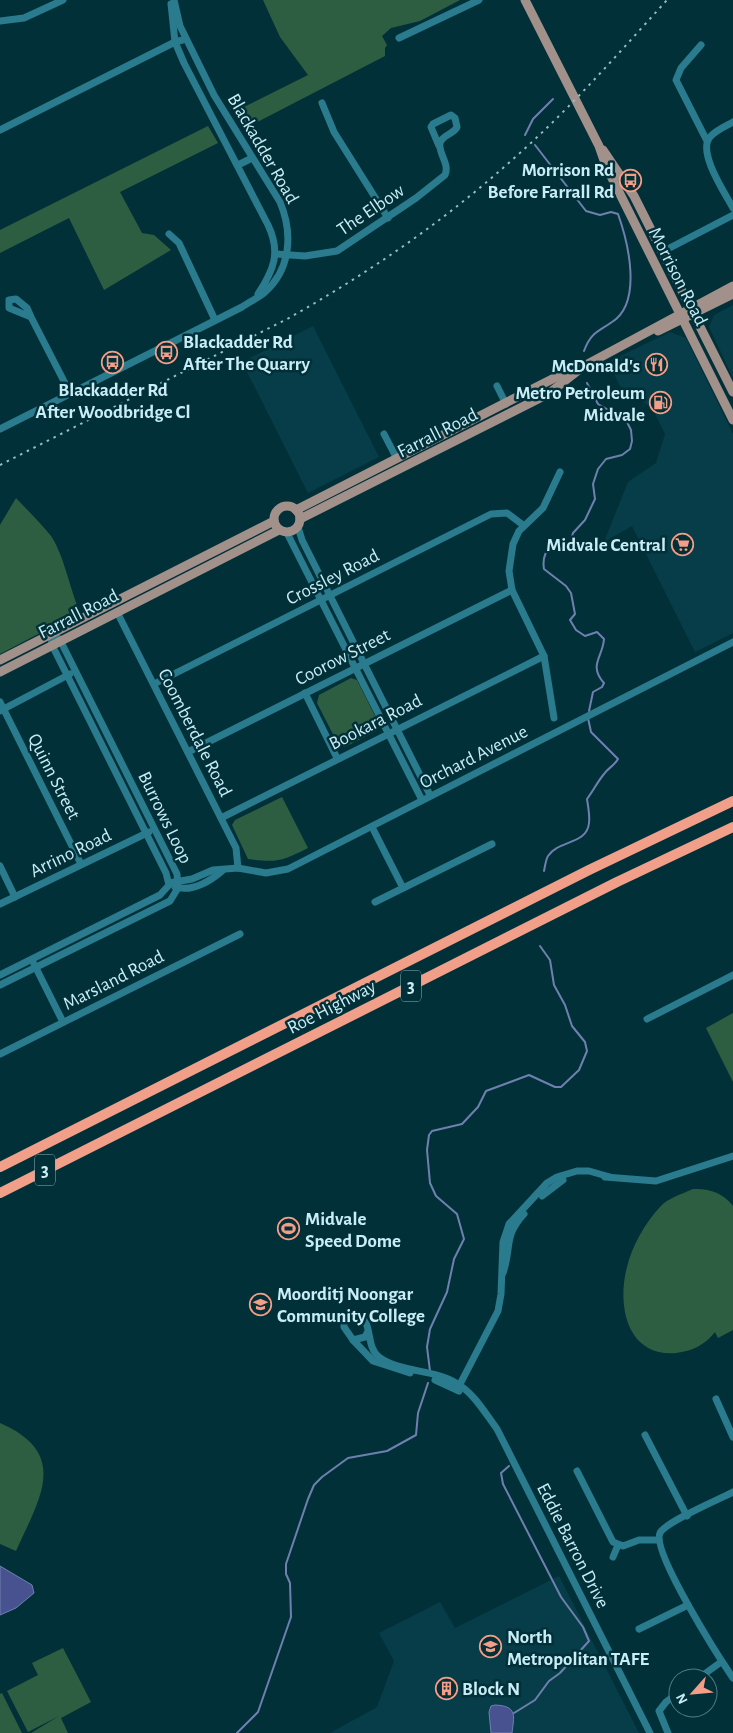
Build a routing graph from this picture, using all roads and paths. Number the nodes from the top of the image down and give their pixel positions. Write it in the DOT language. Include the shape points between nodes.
graph roads {
  1 [pos="63,0"];
  2 [pos="172,0"];
  3 [pos="479,0"];
  4 [pos="525,0"];
  5 [pos="0,21"];
  6 [pos="399,38"];
  7 [pos="186,39"];
  8 [pos="175,42"];
  9 [pos="701,45"];
  10 [pos="216,98"];
  11 [pos="322,103"];
  12 [pos="205,104"];
  13 [pos="733,122"];
  14 [pos="0,130"];
  15 [pos="707,141"];
  16 [pos="439,146"];
  17 [pos="599,146"];
  18 [pos="252,158"];
  19 [pos="238,165"];
  20 [pos="733,208"];
  21 [pos="733,215"];
  22 [pos="388,218"];
  23 [pos="169,234"];
  24 [pos="662,252"];
  25 [pos="276,254"];
  26 [pos="286,256"];
  27 [pos="733,286"];
  28 [pos="733,294"];
  29 [pos="255,298"];
  30 [pos="692,310"];
  31 [pos="682,315"];
  32 [pos="31,317"];
  33 [pos="216,320"];
  34 [pos="584,366"];
  35 [pos="548,382"];
  36 [pos="497,386"];
  37 [pos="554,390"];
  38 [pos="733,392"];
  39 [pos="70,393"];
  40 [pos="517,398"];
  41 [pos="506,404"];
  42 [pos="522,407"];
  43 [pos="477,419"];
  44 [pos="733,420"];
  45 [pos="482,428"];
  46 [pos="0,430"];
  47 [pos="384,434"];
  48 [pos="444,435"];
  49 [pos="449,444"];
  50 [pos="397,459"];
  51 [pos="560,472"];
  52 [pos="313,501"];
  53 [pos="296,510"];
  54 [pos="318,511"];
  55 [pos="274,521"];
  56 [pos="299,523"];
  57 [pos="523,525"];
  58 [pos="283,531"];
  59 [pos="312,558"];
  60 [pos="303,563"];
  61 [pos="512,590"];
  62 [pos="330,595"];
  63 [pos="322,599"];
  64 [pos="118,612"];
  65 [pos="347,628"];
  66 [pos="338,632"];
  67 [pos="52,634"];
  68 [pos="56,642"];
  69 [pos="733,642"];
  70 [pos="544,656"];
  71 [pos="0,660"];
  72 [pos="364,663"];
  73 [pos="356,667"];
  74 [pos="0,672"];
  75 [pos="75,672"];
  76 [pos="68,676"];
  77 [pos="154,684"];
  78 [pos="305,693"];
  79 [pos="381,695"];
  80 [pos="372,699"];
  81 [pos="0,702"];
  82 [pos="92,704"];
  83 [pos="84,708"];
  84 [pos="2,710"];
  85 [pos="554,718"];
  86 [pos="397,728"];
  87 [pos="389,732"];
  88 [pos="107,734"];
  89 [pos="99,738"];
  90 [pos="188,752"];
  91 [pos="337,758"];
  92 [pos="122,764"];
  93 [pos="114,768"];
  94 [pos="137,794"];
  95 [pos="430,795"];
  96 [pos="129,798"];
  97 [pos="422,800"];
  98 [pos="733,801"];
  99 [pos="221,818"];
  100 [pos="372,826"];
  101 [pos="733,827"];
  102 [pos="154,829"];
  103 [pos="146,833"];
  104 [pos="492,844"];
  105 [pos="81,864"];
  106 [pos="0,866"];
  107 [pos="238,868"];
  108 [pos="169,884"];
  109 [pos="178,884"];
  110 [pos="404,888"];
  111 [pos="15,896"];
  112 [pos="150,900"];
  113 [pos="375,902"];
  114 [pos="0,904"];
  115 [pos="154,909"];
  116 [pos="122,914"];
  117 [pos="126,922"];
  118 [pos="91,930"];
  119 [pos="240,934"];
  120 [pos="95,938"];
  121 [pos="62,944"];
  122 [pos="66,952"];
  123 [pos="32,959"];
  124 [pos="36,968"];
  125 [pos="2,974"];
  126 [pos="733,975"];
  127 [pos="8,981"];
  128 [pos="0,985"];
  129 [pos="647,1019"];
  130 [pos="64,1022"];
  131 [pos="0,1054"];
  132 [pos="733,1156"];
  133 [pos="0,1167"];
  134 [pos="0,1193"];
  135 [pos="368,1331"];
  136 [pos="353,1340"];
  137 [pos="456,1386"];
  138 [pos="716,1399"];
  139 [pos="645,1435"];
  140 [pos="733,1437"];
  141 [pos="577,1471"];
  142 [pos="733,1492"];
  143 [pos="687,1516"];
  144 [pos="658,1540"];
  145 [pos="618,1546"];
  146 [pos="613,1556"];
  147 [pos="688,1604"];
  148 [pos="639,1629"];
  149 [pos="722,1662"];
  150 [pos="713,1668"];
  151 [pos="733,1678"];
  152 [pos="668,1700"];
  153 [pos="650,1733"];
  154 [pos="668,1733"];
  1 -- 5 [label="street" via="29,16"];
  2 -- 7 [label="street, Blackadder Road"];
  2 -- 8 [label="street, Blackadder Road"];
  3 -- 6 [label="street"];
  4 -- 17 [label="main road, Morrison Road"];
  7 -- 8 [label="street"];
  7 -- 10 [label="street, Blackadder Road"];
  8 -- 12 [label="street, Blackadder Road"];
  8 -- 14 [label="street"];
  9 -- 15 [label="street" via="681,68 676,80"];
  10 -- 12 [label="street"];
  10 -- 18 [label="street, Blackadder Road"];
  11 -- 22 [label="street" via="334,132"];
  12 -- 19 [label="street, Blackadder Road"];
  13 -- 15 [label="street"];
  15 -- 20 [label="street" via="710,163"];
  16 -- 16 [label="street, The Elbow" via="441,140 457,126 452,115 431,127"];
  16 -- 22 [label="street, The Elbow" via="446,164 445,175"];
  17 -- 24 [label="main road, Morrison Road" via="626,182"];
  17 -- 31 [label="main road, Morrison Road" via="606,166"];
  18 -- 19 [label="street"];
  18 -- 26 [label="street, Blackadder Road" via="285,215 288,227"];
  19 -- 25 [label="street, Blackadder Road" via="272,233"];
  21 -- 24 [label="street"];
  22 -- 26 [label="street, The Elbow" via="337,251"];
  23 -- 33 [label="street" via="179,243"];
  24 -- 30 [label="main road, Morrison Road"];
  25 -- 26 [label="street, The Elbow"];
  25 -- 29 [label="street, Blackadder Road" via="270,276"];
  26 -- 29 [label="street, Blackadder Road" via="272,284"];
  27 -- 30 [label="main road, Farrall Road"];
  28 -- 30 [label="main road, Farrall Road"];
  29 -- 33 [label="street, Blackadder Road"];
  30 -- 31 [label="main road, Farrall Road"];
  30 -- 38 [label="main road, Morrison Road"];
  31 -- 34 [label="main road, Farrall Road"];
  31 -- 44 [label="main road, Morrison Road"];
  32 -- 39 [label="street"];
  33 -- 39 [label="street, Blackadder Road"];
  34 -- 35 [label="main road, Farrall Road"];
  34 -- 37 [label="main road, Farrall Road"];
  35 -- 37 [label="main road"];
  35 -- 40 [label="main road, Farrall Road"];
  36 -- 41 [label="street"];
  37 -- 42 [label="main road, Farrall Road"];
  39 -- 46 [label="street, Blackadder Road"];
  40 -- 41 [label="main road, Farrall Road"];
  40 -- 42 [label="main road"];
  41 -- 43 [label="main road, Farrall Road"];
  42 -- 45 [label="main road, Farrall Road"];
  43 -- 45 [label="main road"];
  43 -- 48 [label="main road, Farrall Road"];
  45 -- 49 [label="main road, Farrall Road"];
  47 -- 50 [label="street"];
  48 -- 49 [label="main road"];
  48 -- 50 [label="main road, Farrall Road"];
  49 -- 54 [label="main road, Farrall Road"];
  50 -- 52 [label="main road, Farrall Road"];
  51 -- 57 [label="street" via="543,508"];
  52 -- 53 [label="main road, Farrall Road"];
  52 -- 54 [label="main road"];
  53 -- 55 [label="main road" via="290,506 282,507 276,512"];
  53 -- 56 [label="main road"];
  54 -- 56 [label="main road, Farrall Road"];
  55 -- 58 [label="main road"];
  55 -- 67 [label="main road, Farrall Road"];
  56 -- 58 [label="main road"];
  56 -- 59 [label="street"];
  57 -- 61 [label="street" via="516,537 510,563"];
  57 -- 62 [label="street, Crossley Road" via="507,512 491,514"];
  58 -- 60 [label="street"];
  58 -- 64 [label="main road, Farrall Road"];
  59 -- 60 [label="street"];
  59 -- 62 [label="street"];
  60 -- 63 [label="street"];
  61 -- 70 [label="street"];
  61 -- 72 [label="street, Coorow Street"];
  62 -- 63 [label="street, Crossley Road"];
  62 -- 65 [label="street"];
  63 -- 66 [label="street"];
  63 -- 77 [label="street, Crossley Road"];
  64 -- 68 [label="main road, Farrall Road"];
  64 -- 77 [label="street, Coomberdale Road"];
  65 -- 66 [label="street"];
  65 -- 72 [label="street"];
  66 -- 73 [label="street"];
  67 -- 68 [label="street, Burrows Loop"];
  67 -- 71 [label="main road, Farrall Road"];
  68 -- 74 [label="main road, Farrall Road"];
  68 -- 75 [label="street, Burrows Loop"];
  68 -- 76 [label="street, Burrows Loop"];
  69 -- 95 [label="street, Orchard Avenue"];
  70 -- 85 [label="street"];
  70 -- 86 [label="street, Bookara Road"];
  72 -- 73 [label="street, Coorow Street"];
  72 -- 79 [label="street"];
  73 -- 78 [label="street, Coorow Street"];
  73 -- 80 [label="street"];
  75 -- 76 [label="street"];
  75 -- 82 [label="street, Burrows Loop"];
  76 -- 83 [label="street, Burrows Loop"];
  76 -- 84 [label="street"];
  77 -- 90 [label="street, Coomberdale Road"];
  78 -- 90 [label="street, Coorow Street"];
  78 -- 91 [label="street"];
  79 -- 80 [label="street"];
  79 -- 86 [label="street"];
  80 -- 87 [label="street"];
  81 -- 84 [label="street, Quinn Street"];
  82 -- 83 [label="street"];
  82 -- 88 [label="street, Burrows Loop"];
  83 -- 89 [label="street, Burrows Loop"];
  84 -- 105 [label="street, Quinn Street"];
  86 -- 87 [label="street, Bookara Road"];
  86 -- 95 [label="street"];
  87 -- 91 [label="street, Bookara Road"];
  87 -- 97 [label="street"];
  88 -- 89 [label="street"];
  88 -- 92 [label="street, Burrows Loop"];
  89 -- 93 [label="street, Burrows Loop"];
  90 -- 99 [label="street, Coomberdale Road"];
  91 -- 99 [label="street, Bookara Road"];
  92 -- 93 [label="street"];
  92 -- 94 [label="street, Burrows Loop"];
  93 -- 96 [label="street, Burrows Loop"];
  94 -- 96 [label="street"];
  94 -- 102 [label="street, Burrows Loop"];
  95 -- 97 [label="street, Orchard Avenue"];
  96 -- 103 [label="street, Burrows Loop"];
  97 -- 100 [label="street, Orchard Avenue"];
  98 -- 133 [label="highway, Roe Highway / 3" via="589,870"];
  99 -- 107 [label="street, Coomberdale Road" via="236,848"];
  100 -- 107 [label="street, Orchard Avenue" via="281,871 266,873"];
  100 -- 110 [label="street"];
  101 -- 134 [label="highway, Roe Highway / 3" via="617,882"];
  102 -- 103 [label="street, Arrino Road"];
  102 -- 109 [label="street, Burrows Loop" via="177,874"];
  103 -- 105 [label="street, Arrino Road"];
  103 -- 108 [label="street, Burrows Loop"];
  104 -- 110 [label="street"];
  105 -- 111 [label="street, Arrino Road"];
  106 -- 111 [label="street"];
  107 -- 109 [label="street, Orchard Avenue" via="210,871"];
  108 -- 109 [label="street"];
  108 -- 112 [label="street, Burrows Loop" via="160,895"];
  109 -- 115 [label="street, Burrows Loop" via="170,900"];
  110 -- 113 [label="street"];
  111 -- 114 [label="street, Arrino Road"];
  112 -- 115 [label="street"];
  112 -- 116 [label="street, Burrows Loop"];
  115 -- 117 [label="street, Burrows Loop"];
  116 -- 117 [label="street"];
  116 -- 118 [label="street, Burrows Loop"];
  117 -- 120 [label="street, Burrows Loop"];
  118 -- 120 [label="street"];
  118 -- 121 [label="street, Burrows Loop"];
  119 -- 130 [label="street, Marsland Road"];
  120 -- 122 [label="street, Burrows Loop"];
  121 -- 122 [label="street"];
  121 -- 123 [label="street, Burrows Loop"];
  122 -- 124 [label="street, Burrows Loop"];
  123 -- 124 [label="street"];
  123 -- 125 [label="street, Burrows Loop"];
  124 -- 127 [label="street, Burrows Loop"];
  124 -- 130 [label="street"];
  125 -- 127 [label="street"];
  126 -- 129 [label="street"];
  127 -- 128 [label="street, Burrows Loop"];
  130 -- 131 [label="street, Marsland Road"];
  132 -- 137 [label="street" via="656,1181 577,1171 547,1183 509,1224 503,1242 498,1311"];
  135 -- 136 [label="street" via="365,1337"];
  135 -- 136 [label="street, Eddie Barron Drive" via="364,1318 358,1314 349,1316 343,1325"];
  135 -- 137 [label="street, Eddie Barron Drive" via="370,1345 379,1357"];
  136 -- 137 [label="street, Eddie Barron Drive" via="373,1361"];
  137 -- 153 [label="street, Eddie Barron Drive" via="477,1402 497,1429"];
  138 -- 140 [label="street"];
  139 -- 143 [label="street"];
  141 -- 145 [label="street" via="610,1537"];
  142 -- 143 [label="street"];
  143 -- 144 [label="street" via="664,1528"];
  144 -- 145 [label="street" via="644,1539"];
  144 -- 147 [label="street"];
  145 -- 146 [label="street"];
  147 -- 148 [label="street"];
  147 -- 149 [label="street"];
  149 -- 150 [label="street"];
  149 -- 151 [label="street"];
  152 -- 154 [label="street" via="659,1711"];
}
